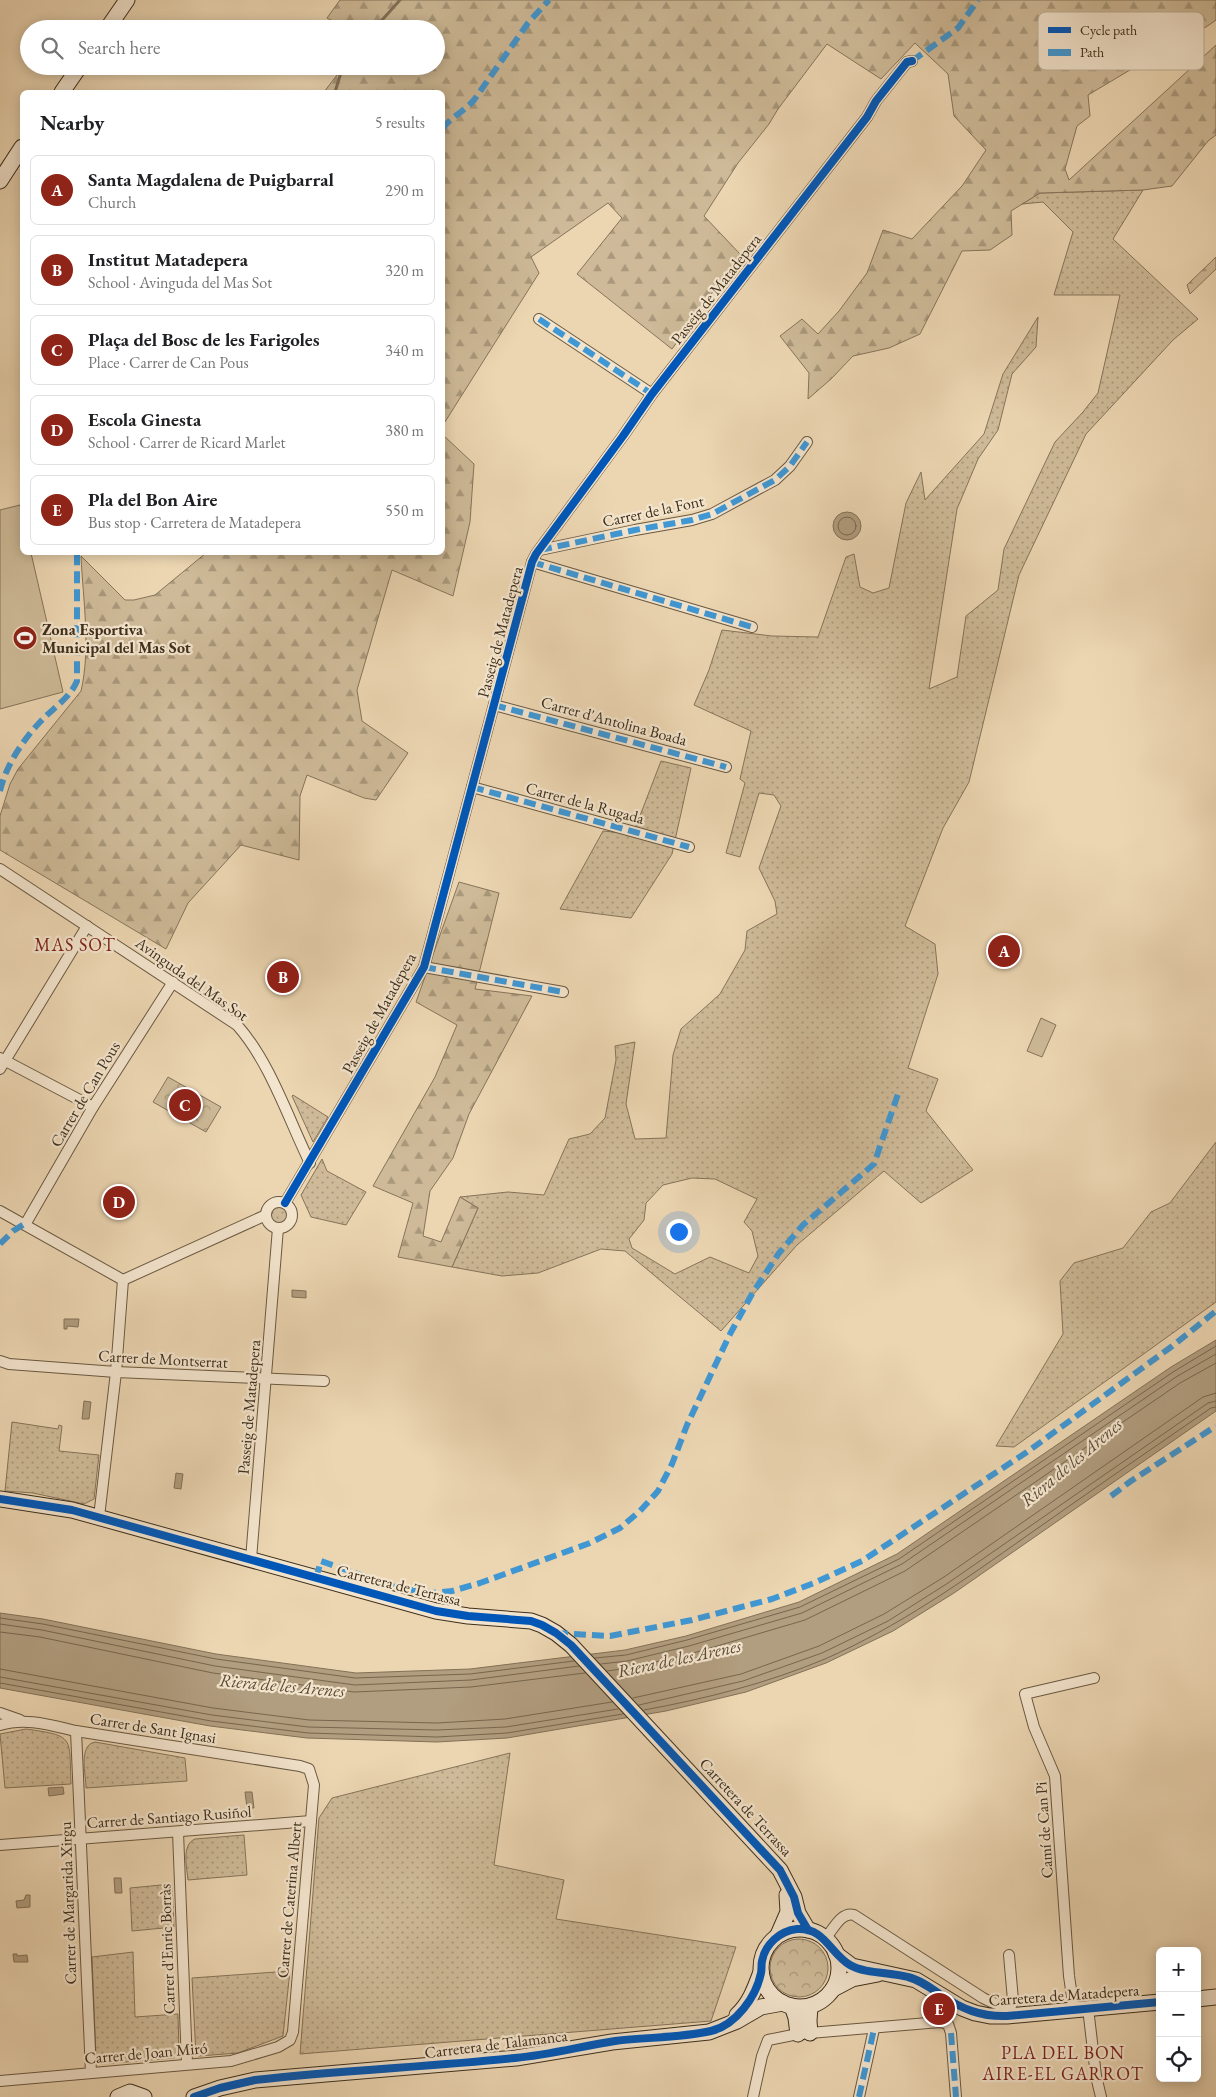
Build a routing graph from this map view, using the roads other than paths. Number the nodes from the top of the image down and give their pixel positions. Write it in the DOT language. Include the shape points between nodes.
graph roads {
  1 [pos="127,0"];
  2 [pos="113,20"];
  3 [pos="912,61"];
  4 [pos="74,75"];
  5 [pos="63,90"];
  6 [pos="20,150"];
  7 [pos="0,181"];
  8 [pos="538,319"];
  9 [pos="652,394"];
  10 [pos="807,442"];
  11 [pos="540,550"];
  12 [pos="532,562"];
  13 [pos="752,627"];
  14 [pos="494,705"];
  15 [pos="726,767"];
  16 [pos="472,787"];
  17 [pos="689,847"];
  18 [pos="0,869"];
  19 [pos="87,926"];
  20 [pos="424,967"];
  21 [pos="173,982"];
  22 [pos="563,992"];
  23 [pos="2,1062"];
  24 [pos="93,1107"];
  25 [pos="310,1163"];
  26 [pos="286,1203"];
  27 [pos="0,1211"];
  28 [pos="266,1215"];
  29 [pos="26,1224"];
  30 [pos="278,1228"];
  31 [pos="123,1280"];
  32 [pos="0,1361"];
  33 [pos="116,1372"];
  34 [pos="266,1379"];
  35 [pos="324,1381"];
  36 [pos="0,1499"];
  37 [pos="99,1517"];
  38 [pos="251,1559"];
  39 [pos="1094,1678"];
  40 [pos="0,1713"];
  41 [pos="20,1720"];
  42 [pos="0,1725"];
  43 [pos="76,1731"];
  44 [pos="302,1767"];
  45 [pos="311,1821"];
  46 [pos="178,1832"];
  47 [pos="80,1838"];
  48 [pos="0,1845"];
  49 [pos="786,1881"];
  50 [pos="808,1930"];
  51 [pos="778,1935"];
  52 [pos="825,1939"];
  53 [pos="836,1954"];
  54 [pos="1009,1955"];
  55 [pos="761,1972"];
  56 [pos="884,1973"];
  57 [pos="833,1989"];
  58 [pos="1216,1998"];
  59 [pos="1201,1999"];
  60 [pos="1156,2002"];
  61 [pos="787,2005"];
  62 [pos="810,2006"];
  63 [pos="1081,2009"];
  64 [pos="723,2028"];
  65 [pos="874,2029"];
  66 [pos="804,2034"];
  67 [pos="290,2040"];
  68 [pos="187,2064"];
  69 [pos="91,2073"];
  70 [pos="0,2081"];
  71 [pos="199,2096"];
  72 [pos="117,2097"];
  73 [pos="144,2097"];
  74 [pos="753,2097"];
  75 [pos="859,2097"];
  76 [pos="956,2097"];
  77 [pos="1101,2097"];
  1 -- 2 [label="street"];
  3 -- 9 [label="street, Passeig de Matadepera" via="907,62 876,101 867,117"];
  4 -- 5 [label="street"];
  6 -- 7 [label="street"];
  8 -- 9 [label="street"];
  9 -- 11 [label="street, Passeig de Matadepera"];
  10 -- 11 [label="street, Carrer de la Font" via="775,480 712,514"];
  11 -- 12 [label="street, Passeig de Matadepera"];
  12 -- 13 [label="street"];
  12 -- 14 [label="street, Passeig de Matadepera"];
  14 -- 15 [label="street, Carrer d'Antolina Boada"];
  14 -- 16 [label="street, Passeig de Matadepera"];
  16 -- 17 [label="street, Carrer de la Rugada"];
  16 -- 20 [label="street, Passeig de Matadepera"];
  18 -- 19 [label="street, Avinguda del Mas Sot"];
  19 -- 21 [label="street, Avinguda del Mas Sot"];
  19 -- 23 [label="street"];
  20 -- 22 [label="street"];
  20 -- 25 [label="street, Passeig de Matadepera"];
  21 -- 24 [label="street, Carrer de Can Pous"];
  21 -- 25 [label="street, Avinguda del Mas Sot" via="237,1025 250,1039"];
  23 -- 24 [label="street"];
  24 -- 29 [label="street, Carrer de Can Pous"];
  25 -- 26 [label="street, Passeig de Matadepera"];
  26 -- 28 [label="street" via="272,1203"];
  26 -- 30 [label="street" via="292,1219 285,1227"];
  27 -- 29 [label="street"];
  28 -- 30 [label="street" via="270,1224"];
  28 -- 31 [label="street"];
  29 -- 31 [label="street"];
  30 -- 34 [label="street, Passeig de Matadepera"];
  31 -- 33 [label="street"];
  32 -- 33 [label="street, Carrer de Montserrat"];
  33 -- 34 [label="street, Carrer de Montserrat"];
  33 -- 37 [label="street"];
  34 -- 35 [label="street, Carrer de Montserrat"];
  34 -- 38 [label="street, Passeig de Matadepera"];
  36 -- 37 [label="street, Carretera de Terrassa" via="54,1506"];
  37 -- 38 [label="street, Carretera de Terrassa"];
  38 -- 49 [label="street, Carretera de Terrassa" via="436,1611 531,1621 556,1633 668,1748 780,1870"];
  39 -- 63 [label="street, Camí de Can Pi" via="1025,1694 1034,1727 1055,1776 1069,1976"];
  40 -- 41 [label="street"];
  41 -- 42 [label="street, Carrer de Sant Ignasi"];
  41 -- 43 [label="street, Carrer de Sant Ignasi"];
  43 -- 44 [label="street, Carrer de Sant Ignasi"];
  43 -- 47 [label="street, Carrer de Margarida Xirgu"];
  44 -- 45 [label="street, Carrer de Caterina Albert" via="309,1769 314,1785"];
  45 -- 46 [label="street, Carrer de Santiago Rusiñol"];
  45 -- 67 [label="street, Carrer de Caterina Albert"];
  46 -- 47 [label="street, Carrer de Santiago Rusiñol"];
  46 -- 68 [label="street, Carrer d'Enric Borràs"];
  47 -- 48 [label="street, Carrer de Santiago Rusiñol"];
  47 -- 69 [label="street, Carrer de Margarida Xirgu"];
  49 -- 50 [label="street, Carretera de Terrassa" via="798,1914"];
  49 -- 51 [label="street, Carretera de Terrassa" via="788,1912"];
  50 -- 51 [label="street" via="790,1930"];
  50 -- 52 [label="street"];
  51 -- 55 [label="street" via="763,1954"];
  52 -- 53 [label="street"];
  52 -- 54 [label="street" via="843,1916 854,1915 983,1998 1002,2006 1012,2006 1013,2003"];
  53 -- 56 [label="street, Carretera de Matadepera" via="852,1966"];
  53 -- 57 [label="street" via="838,1975"];
  55 -- 61 [label="street" via="768,1991"];
  55 -- 64 [label="street" via="744,2008"];
  56 -- 57 [label="street, Carretera de Matadepera" via="852,1979"];
  56 -- 63 [label="street, Carretera de Matadepera" via="907,1976 962,2008 982,2015 1007,2016"];
  57 -- 62 [label="street"];
  58 -- 59 [label="street"];
  60 -- 63 [label="street, Carretera de Matadepera"];
  61 -- 62 [label="street"];
  61 -- 64 [label="street, Carretera de Talamanca" via="761,2006"];
  61 -- 66 [label="street"];
  62 -- 66 [label="street"];
  63 -- 77 [label="street"];
  64 -- 71 [label="street, Carretera de Talamanca" via="516,2058 255,2080"];
  65 -- 66 [label="street"];
  65 -- 75 [label="street"];
  65 -- 76 [label="street" via="940,2022 948,2024"];
  66 -- 74 [label="street" via="768,2040"];
  67 -- 68 [label="street, Carrer de Joan Miró" via="278,2047 231,2061"];
  68 -- 69 [label="street, Carrer de Joan Miró"];
  69 -- 70 [label="street, Carrer de Joan Miró"];
  72 -- 73 [label="street" via="130,2092"];
}
